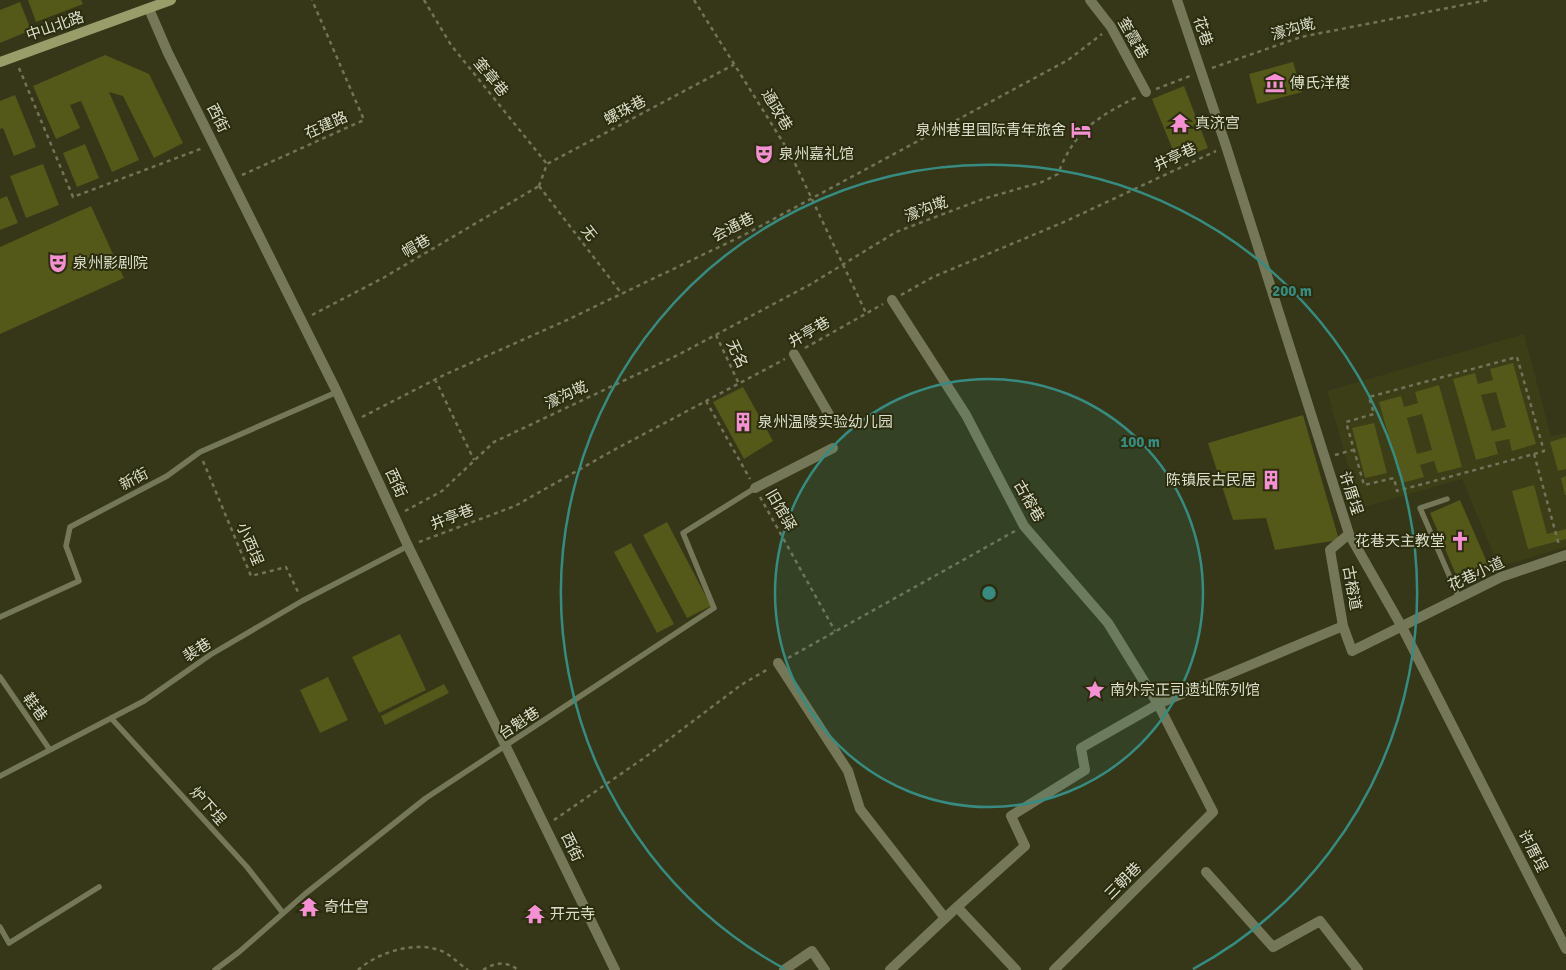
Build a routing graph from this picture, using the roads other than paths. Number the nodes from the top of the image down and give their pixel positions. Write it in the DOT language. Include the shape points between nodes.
graph roads {
  1 [pos="171,0"];
  2 [pos="1090,0"];
  3 [pos="1177,0"];
  4 [pos="147,4"];
  5 [pos="0,62"];
  6 [pos="1201,71"];
  7 [pos="1146,92"];
  8 [pos="892,300"];
  9 [pos="794,354"];
  10 [pos="338,392"];
  11 [pos="831,418"];
  12 [pos="833,448"];
  13 [pos="755,488"];
  14 [pos="1447,499"];
  15 [pos="1349,534"];
  16 [pos="408,546"];
  17 [pos="1564,556"];
  18 [pos="1459,598"];
  19 [pos="0,617"];
  20 [pos="1343,626"];
  21 [pos="1402,627"];
  22 [pos="778,663"];
  23 [pos="0,677"];
  24 [pos="1158,704"];
  25 [pos="111,718"];
  26 [pos="506,746"];
  27 [pos="50,750"];
  28 [pos="0,776"];
  29 [pos="1213,812"];
  30 [pos="1206,872"];
  31 [pos="99,887"];
  32 [pos="957,907"];
  33 [pos="283,913"];
  34 [pos="945,918"];
  35 [pos="0,927"];
  36 [pos="1566,949"];
  37 [pos="215,970"];
  38 [pos="615,970"];
  39 [pos="784,970"];
  40 [pos="825,970"];
  41 [pos="890,970"];
  42 [pos="1016,970"];
  43 [pos="1054,970"];
  44 [pos="1358,970"];
  1 -- 4 [label="street, 中山北路"];
  2 -- 7 [label="street, 奎霞巷" via="1111,27"];
  3 -- 6 [label="street, 花巷"];
  4 -- 5 [label="street, 中山北路"];
  4 -- 10 [label="street, 西街"];
  6 -- 15 [label="street, 许厝埕"];
  8 -- 24 [label="street, 古榕巷" via="966,415 1024,526 1108,623"];
  9 -- 11 [label="street"];
  10 -- 16 [label="street, 西街"];
  10 -- 19 [label="lane, 新街" via="200,452 167,476 70,527 66,546 78,581"];
  12 -- 13 [label="street"];
  13 -- 26 [label="lane, 台魁巷" via="683,532 714,608"];
  14 -- 18 [label="lane" via="1420,508"];
  15 -- 20 [label="street, 古榕道" via="1330,550"];
  15 -- 21 [label="street, 许厝埕"];
  16 -- 25 [label="lane, 裴巷" via="302,601 210,655 144,701"];
  16 -- 26 [label="street, 西街"];
  17 -- 18 [label="street, 花巷小道" via="1501,577"];
  18 -- 21 [label="street, 花巷小道"];
  20 -- 21 [label="street" via="1352,651"];
  20 -- 24 [label="street"];
  21 -- 36 [label="street, 许厝埕"];
  22 -- 34 [label="street" via="848,771 860,810"];
  23 -- 27 [label="lane, 鞋巷"];
  24 -- 29 [label="street, 古榕巷"];
  24 -- 32 [label="street" via="1081,748 1085,770 1011,816 1025,846"];
  25 -- 27 [label="lane, 裴巷"];
  25 -- 33 [label="lane, 炉下埕" via="247,867"];
  26 -- 33 [label="lane, 台魁巷" via="426,798"];
  26 -- 38 [label="street, 西街"];
  27 -- 28 [label="lane, 裴巷"];
  29 -- 43 [label="street, 三朝巷"];
  30 -- 44 [label="street" via="1273,947 1320,921"];
  31 -- 35 [label="lane" via="9,943"];
  32 -- 34 [label="street"];
  32 -- 42 [label="street"];
  33 -- 37 [label="lane, 台魁巷"];
  34 -- 41 [label="street"];
  39 -- 40 [label="street" via="812,951"];
}
